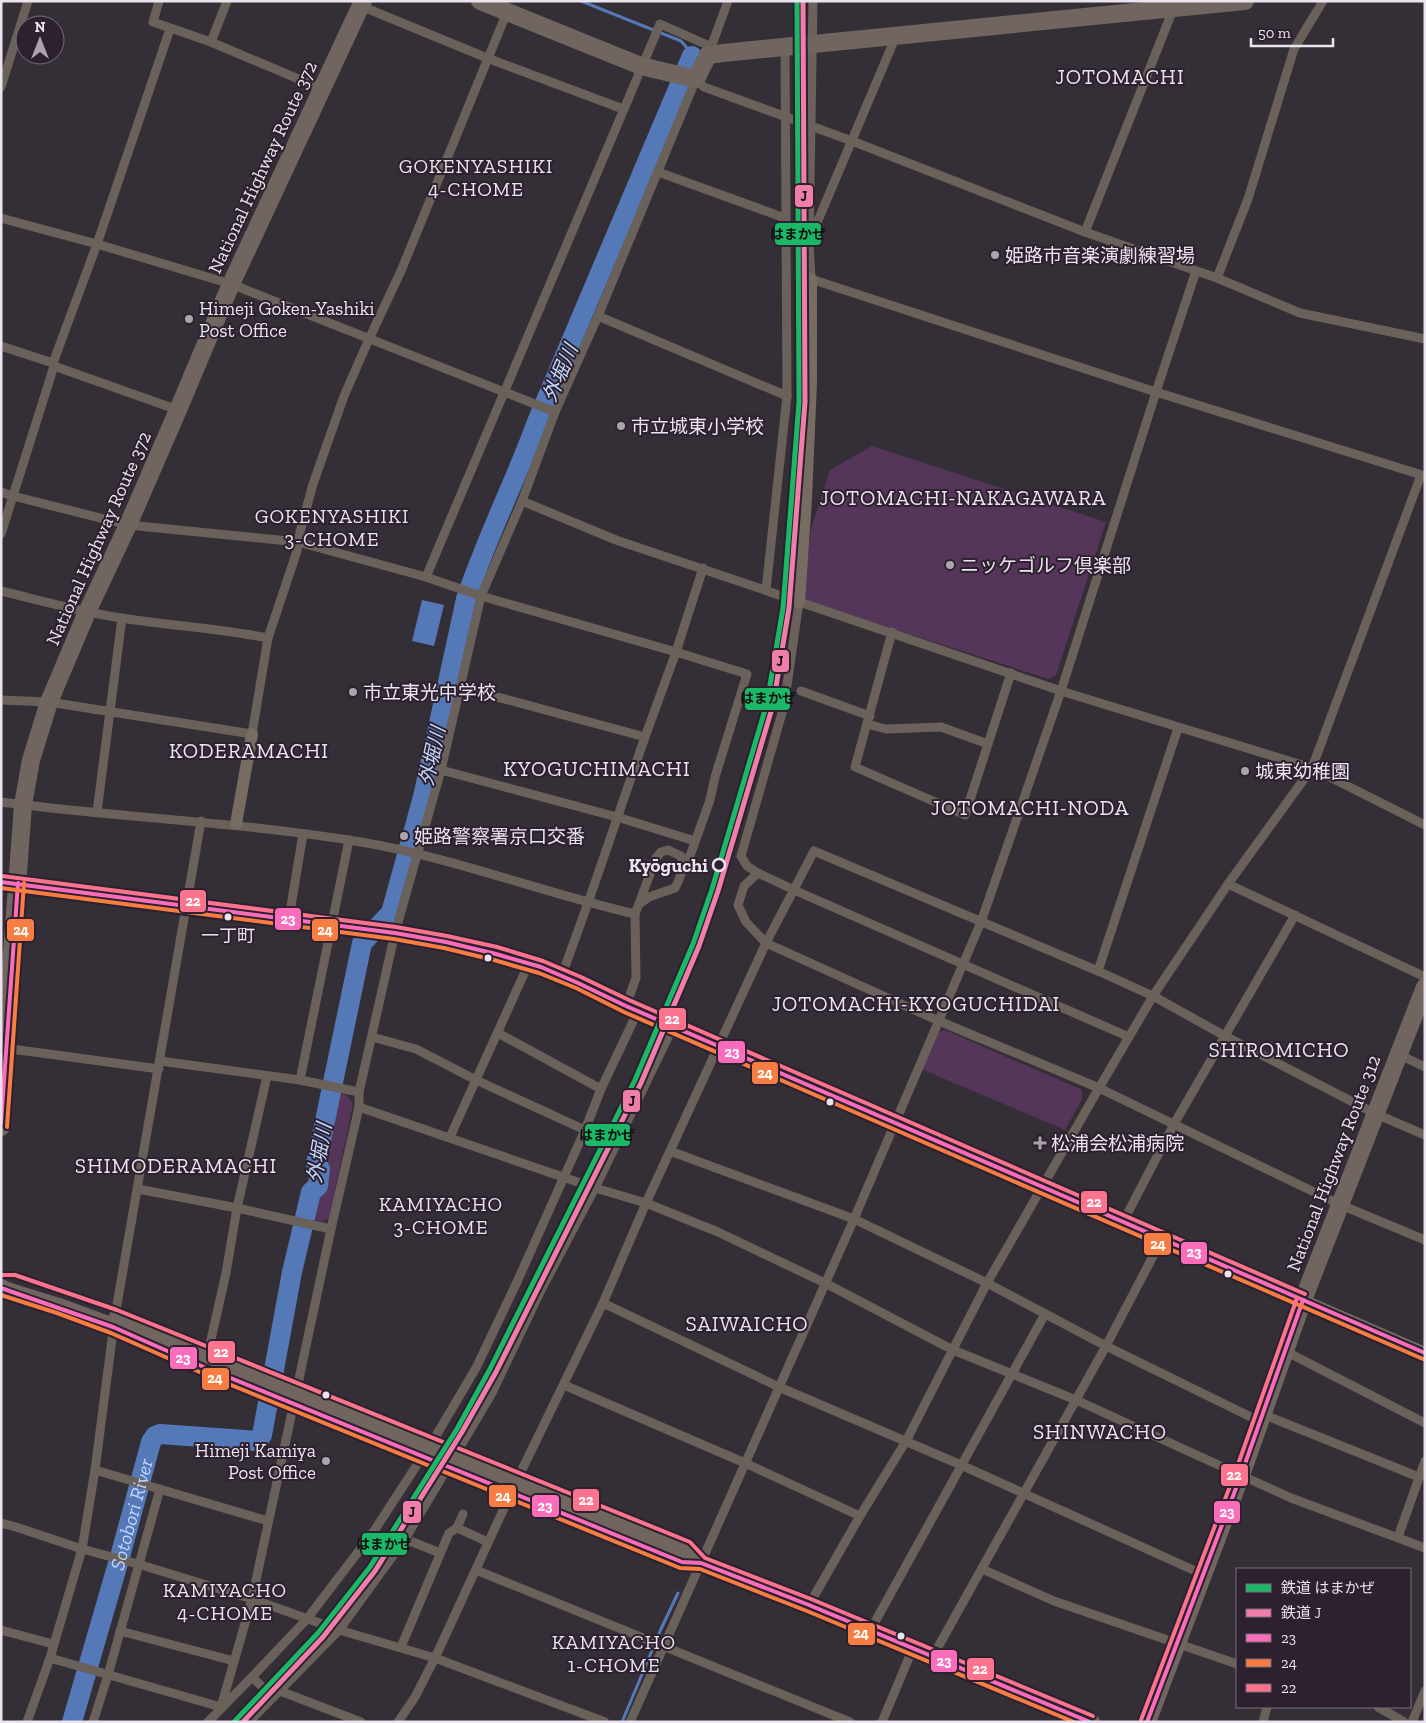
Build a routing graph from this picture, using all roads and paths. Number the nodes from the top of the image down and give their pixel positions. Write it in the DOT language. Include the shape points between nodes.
graph roads {
  1 [pos="28,1"];
  2 [pos="159,1"];
  3 [pos="227,1"];
  4 [pos="480,1"];
  5 [pos="728,1"];
  6 [pos="813,1"];
  7 [pos="1245,1"];
  8 [pos="1324,1"];
  9 [pos="362,4"];
  10 [pos="1174,7"];
  11 [pos="507,12"];
  12 [pos="170,29"];
  13 [pos="896,36"];
  14 [pos="211,42"];
  15 [pos="812,44"];
  16 [pos="784,46"];
  17 [pos="710,51"];
  18 [pos="487,58"];
  19 [pos="642,66"];
  20 [pos="691,78"];
  21 [pos="1,87"];
  22 [pos="322,89"];
  23 [pos="623,109"];
  24 [pos="784,116"];
  25 [pos="810,126"];
  26 [pos="852,141"];
  27 [pos="658,172"];
  28 [pos="1,218"];
  29 [pos="784,218"];
  30 [pos="1085,232"];
  31 [pos="809,242"];
  32 [pos="97,244"];
  33 [pos="1196,271"];
  34 [pos="1217,278"];
  35 [pos="811,279"];
  36 [pos="231,284"];
  37 [pos="598,316"];
  38 [pos="368,339"];
  39 [pos="1425,339"];
  40 [pos="1,346"];
  41 [pos="54,365"];
  42 [pos="504,392"];
  43 [pos="1156,392"];
  44 [pos="787,396"];
  45 [pos="178,410"];
  46 [pos="555,412"];
  47 [pos="1423,475"];
  48 [pos="1,492"];
  49 [pos="12,496"];
  50 [pos="522,501"];
  51 [pos="128,524"];
  52 [pos="1,534"];
  53 [pos="298,542"];
  54 [pos="703,568"];
  55 [pos="426,577"];
  56 [pos="766,590"];
  57 [pos="1,591"];
  58 [pos="480,596"];
  59 [pos="799,602"];
  60 [pos="87,612"];
  61 [pos="122,618"];
  62 [pos="892,632"];
  63 [pos="268,638"];
  64 [pos="676,652"];
  65 [pos="1011,673"];
  66 [pos="459,688"];
  67 [pos="1061,690"];
  68 [pos="801,691"];
  69 [pos="1,700"];
  70 [pos="49,702"];
  71 [pos="110,712"];
  72 [pos="868,720"];
  73 [pos="1178,728"];
  74 [pos="252,734"];
  75 [pos="644,737"];
  76 [pos="988,744"];
  77 [pos="1312,768"];
  78 [pos="441,770"];
  79 [pos="1,802"];
  80 [pos="23,804"];
  81 [pos="97,812"];
  82 [pos="617,817"];
  83 [pos="201,821"];
  84 [pos="236,824"];
  85 [pos="1425,825"];
  86 [pos="302,834"];
  87 [pos="349,840"];
  88 [pos="695,841"];
  89 [pos="418,853"];
  90 [pos="684,866"];
  91 [pos="758,873"];
  92 [pos="9,882"];
  93 [pos="1228,884"];
  94 [pos="794,890"];
  95 [pos="588,904"];
  96 [pos="639,904"];
  97 [pos="186,905"];
  98 [pos="635,914"];
  99 [pos="1295,915"];
  100 [pos="289,918"];
  101 [pos="981,922"];
  102 [pos="332,924"];
  103 [pos="395,933"];
  104 [pos="766,943"];
  105 [pos="529,963"];
  106 [pos="962,965"];
  107 [pos="1098,970"];
  108 [pos="562,976"];
  109 [pos="1425,977"];
  110 [pos="1425,987"];
  111 [pos="1153,996"];
  112 [pos="1421,1004"];
  113 [pos="632,1009"];
  114 [pos="939,1021"];
  115 [pos="673,1027"];
  116 [pos="498,1033"];
  117 [pos="1225,1036"];
  118 [pos="372,1037"];
  119 [pos="1129,1037"];
  120 [pos="719,1046"];
  121 [pos="3,1048"];
  122 [pos="1398,1054"];
  123 [pos="160,1065"];
  124 [pos="1425,1067"];
  125 [pos="267,1076"];
  126 [pos="300,1080"];
  127 [pos="476,1080"];
  128 [pos="1099,1088"];
  129 [pos="601,1089"];
  130 [pos="359,1092"];
  131 [pos="359,1107"];
  132 [pos="1376,1114"];
  133 [pos="896,1123"];
  134 [pos="1174,1124"];
  135 [pos="1,1127"];
  136 [pos="585,1130"];
  137 [pos="1425,1135"];
  138 [pos="450,1137"];
  139 [pos="670,1152"];
  140 [pos="563,1177"];
  141 [pos="1042,1186"];
  142 [pos="595,1188"];
  143 [pos="138,1189"];
  144 [pos="646,1203"];
  145 [pos="1341,1205"];
  146 [pos="237,1208"];
  147 [pos="854,1220"];
  148 [pos="1123,1222"];
  149 [pos="331,1229"];
  150 [pos="1162,1239"];
  151 [pos="1425,1240"];
  152 [pos="1,1281"];
  153 [pos="987,1282"];
  154 [pos="825,1284"];
  155 [pos="1,1288"];
  156 [pos="1302,1300"];
  157 [pos="603,1303"];
  158 [pos="1045,1314"];
  159 [pos="114,1322"];
  160 [pos="1106,1346"];
  161 [pos="953,1350"];
  162 [pos="1285,1351"];
  163 [pos="208,1353"];
  164 [pos="1425,1353"];
  165 [pos="1012,1374"];
  166 [pos="564,1385"];
  167 [pos="779,1387"];
  168 [pos="296,1397"];
  169 [pos="1076,1400"];
  170 [pos="1261,1418"];
  171 [pos="1425,1423"];
  172 [pos="906,1441"];
  173 [pos="427,1451"];
  174 [pos="1425,1461"];
  175 [pos="452,1462"];
  176 [pos="745,1463"];
  177 [pos="961,1465"];
  178 [pos="95,1470"];
  179 [pos="1241,1475"];
  180 [pos="1420,1484"];
  181 [pos="514,1486"];
  182 [pos="160,1489"];
  183 [pos="1023,1493"];
  184 [pos="463,1514"];
  185 [pos="860,1516"];
  186 [pos="268,1522"];
  187 [pos="1,1523"];
  188 [pos="457,1528"];
  189 [pos="1398,1537"];
  190 [pos="405,1539"];
  191 [pos="488,1542"];
  192 [pos="1425,1548"];
  193 [pos="82,1549"];
  194 [pos="440,1553"];
  195 [pos="701,1563"];
  196 [pos="138,1564"];
  197 [pos="982,1569"];
  198 [pos="476,1570"];
  199 [pos="1202,1574"];
  200 [pos="252,1599"];
  201 [pos="809,1605"];
  202 [pos="307,1619"];
  203 [pos="1,1630"];
  204 [pos="339,1630"];
  205 [pos="120,1631"];
  206 [pos="870,1631"];
  207 [pos="1176,1643"];
  208 [pos="53,1644"];
  209 [pos="665,1645"];
  210 [pos="400,1647"];
  211 [pos="913,1648"];
  212 [pos="932,1656"];
  213 [pos="50,1658"];
  214 [pos="435,1658"];
  215 [pos="234,1661"];
  216 [pos="1236,1664"];
  217 [pos="108,1675"];
  218 [pos="252,1677"];
  219 [pos="1425,1691"];
  220 [pos="276,1694"];
  221 [pos="222,1707"];
  222 [pos="1267,1708"];
  223 [pos="1380,1708"];
  224 [pos="27,1722"];
  225 [pos="93,1722"];
  226 [pos="208,1722"];
  227 [pos="249,1722"];
  228 [pos="361,1722"];
  229 [pos="398,1722"];
  230 [pos="605,1722"];
  231 [pos="630,1722"];
  232 [pos="850,1722"];
  233 [pos="882,1722"];
  234 [pos="1091,1722"];
  235 [pos="1147,1722"];
  236 [pos="1263,1722"];
  237 [pos="1404,1722"];
  238 [pos="1412,1722"];
  1 -- 21 [label="street"];
  2 -- 12 [label="street" via="153,22"];
  3 -- 14 [label="street"];
  4 -- 11 [label="highway"];
  5 -- 17 [label="street"];
  6 -- 15 [label="street"];
  7 -- 10 [label="highway"];
  8 -- 34 [label="street" via="1294,49 1248,199"];
  9 -- 18 [label="street"];
  9 -- 22 [label="highway, National Highway Route 372"];
  10 -- 13 [label="highway"];
  10 -- 30 [label="street"];
  11 -- 18 [label="street"];
  11 -- 19 [label="highway"];
  12 -- 14 [label="street"];
  12 -- 32 [label="street"];
  13 -- 15 [label="highway"];
  13 -- 26 [label="street"];
  14 -- 22 [label="street"];
  15 -- 16 [label="highway"];
  15 -- 25 [label="street"];
  16 -- 17 [label="highway"];
  16 -- 24 [label="street"];
  17 -- 19 [label="street" via="660,24"];
  17 -- 20 [label="highway"];
  18 -- 23 [label="street"];
  18 -- 38 [label="street" via="401,271"];
  19 -- 20 [label="highway"];
  19 -- 23 [label="street"];
  20 -- 24 [label="street" via="704,87"];
  20 -- 27 [label="street"];
  22 -- 36 [label="highway, National Highway Route 372"];
  23 -- 42 [label="street"];
  24 -- 25 [label="street"];
  24 -- 29 [label="street"];
  25 -- 26 [label="street"];
  25 -- 31 [label="street"];
  26 -- 30 [label="street"];
  26 -- 31 [label="street"];
  27 -- 29 [label="street"];
  27 -- 37 [label="street"];
  28 -- 32 [label="street"];
  29 -- 44 [label="street"];
  30 -- 33 [label="street"];
  31 -- 35 [label="street"];
  32 -- 36 [label="street"];
  32 -- 41 [label="street"];
  33 -- 34 [label="street"];
  33 -- 43 [label="street"];
  34 -- 39 [label="street" via="1300,313"];
  35 -- 43 [label="street"];
  35 -- 59 [label="street" via="811,383"];
  36 -- 38 [label="street"];
  36 -- 45 [label="highway, National Highway Route 372"];
  37 -- 44 [label="street"];
  37 -- 46 [label="street"];
  38 -- 42 [label="street"];
  38 -- 53 [label="street" via="313,484"];
  40 -- 41 [label="street"];
  41 -- 45 [label="street"];
  41 -- 49 [label="street"];
  42 -- 46 [label="street"];
  42 -- 55 [label="street"];
  43 -- 47 [label="street"];
  43 -- 67 [label="street"];
  44 -- 56 [label="street"];
  45 -- 51 [label="highway, National Highway Route 372"];
  46 -- 50 [label="street"];
  47 -- 77 [label="street"];
  48 -- 49 [label="street"];
  49 -- 51 [label="street"];
  49 -- 52 [label="street"];
  50 -- 54 [label="street" via="616,540"];
  50 -- 58 [label="street"];
  51 -- 53 [label="street"];
  51 -- 60 [label="highway, National Highway Route 372"];
  53 -- 55 [label="street"];
  53 -- 63 [label="street"];
  54 -- 56 [label="street"];
  54 -- 64 [label="street"];
  55 -- 58 [label="street"];
  56 -- 59 [label="street"];
  57 -- 60 [label="street"];
  58 -- 64 [label="street"];
  58 -- 66 [label="street"];
  59 -- 62 [label="street"];
  59 -- 91 [label="street" via="784,706 741,856 747,866"];
  60 -- 61 [label="street"];
  60 -- 70 [label="highway, National Highway Route 372"];
  61 -- 63 [label="street"];
  61 -- 71 [label="street"];
  62 -- 65 [label="street"];
  62 -- 72 [label="street"];
  63 -- 74 [label="street"];
  64 -- 75 [label="street"];
  64 -- 88 [label="street" via="747,674"];
  65 -- 67 [label="street"];
  65 -- 76 [label="street"];
  66 -- 75 [label="street"];
  66 -- 78 [label="street"];
  67 -- 73 [label="street"];
  67 -- 101 [label="street"];
  68 -- 72 [label="street"];
  69 -- 70 [label="street"];
  70 -- 71 [label="street"];
  70 -- 80 [label="highway, National Highway Route 372" via="31,760"];
  71 -- 74 [label="street"];
  71 -- 81 [label="street"];
  72 -- 76 [label="street" via="886,729 941,727"];
  72 -- 76 [label="street" via="855,768 965,815"];
  73 -- 77 [label="street"];
  73 -- 107 [label="street"];
  74 -- 84 [label="street"];
  75 -- 82 [label="street"];
  77 -- 85 [label="street"];
  77 -- 93 [label="street"];
  78 -- 82 [label="street"];
  78 -- 89 [label="street"];
  79 -- 80 [label="street"];
  80 -- 81 [label="street"];
  80 -- 92 [label="highway, National Highway Route 372"];
  81 -- 83 [label="street"];
  82 -- 88 [label="street"];
  82 -- 95 [label="street"];
  83 -- 84 [label="street"];
  83 -- 97 [label="street"];
  84 -- 86 [label="street"];
  86 -- 87 [label="street"];
  86 -- 100 [label="street"];
  87 -- 89 [label="street"];
  87 -- 102 [label="street"];
  88 -- 90 [label="street"];
  89 -- 95 [label="street"];
  89 -- 103 [label="street"];
  90 -- 96 [label="street" via="675,888 649,896"];
  90 -- 96 [label="street" via="678,853 661,852 654,861"];
  91 -- 94 [label="street"];
  91 -- 104 [label="street" via="744,886 738,905 746,922"];
  92 -- 97 [label="street"];
  92 -- 121 [label="highway, National Highway Route 372"];
  93 -- 99 [label="street"];
  93 -- 111 [label="street"];
  94 -- 101 [label="street" via="814,851"];
  94 -- 104 [label="street"];
  94 -- 106 [label="street"];
  95 -- 98 [label="street"];
  95 -- 108 [label="street"];
  96 -- 98 [label="street"];
  97 -- 100 [label="street"];
  97 -- 123 [label="street"];
  98 -- 113 [label="street" via="636,978"];
  99 -- 109 [label="street"];
  99 -- 117 [label="street"];
  100 -- 102 [label="street"];
  101 -- 106 [label="street"];
  101 -- 107 [label="street"];
  102 -- 103 [label="street"];
  102 -- 126 [label="street"];
  103 -- 105 [label="street"];
  103 -- 118 [label="street"];
  104 -- 114 [label="street"];
  104 -- 120 [label="street"];
  105 -- 108 [label="street"];
  105 -- 116 [label="street"];
  106 -- 114 [label="street"];
  106 -- 119 [label="street"];
  107 -- 111 [label="street"];
  108 -- 113 [label="street"];
  110 -- 112 [label="highway, National Highway Route 312"];
  111 -- 117 [label="street"];
  111 -- 119 [label="street"];
  112 -- 122 [label="highway, National Highway Route 312"];
  113 -- 115 [label="street"];
  113 -- 129 [label="street"];
  114 -- 128 [label="street"];
  114 -- 133 [label="street"];
  115 -- 120 [label="street"];
  115 -- 142 [label="street"];
  116 -- 127 [label="street"];
  116 -- 129 [label="street"];
  117 -- 132 [label="street"];
  117 -- 134 [label="street"];
  118 -- 127 [label="street" via="416,1049"];
  118 -- 130 [label="street"];
  119 -- 128 [label="street"];
  120 -- 133 [label="street"];
  120 -- 139 [label="street"];
  121 -- 123 [label="street"];
  121 -- 135 [label="highway, National Highway Route 372"];
  122 -- 124 [label="street"];
  122 -- 132 [label="highway, National Highway Route 312"];
  123 -- 125 [label="street"];
  123 -- 143 [label="street"];
  125 -- 126 [label="street"];
  125 -- 146 [label="street"];
  126 -- 130 [label="street"];
  127 -- 136 [label="street"];
  127 -- 138 [label="street"];
  128 -- 134 [label="street"];
  128 -- 141 [label="street"];
  129 -- 136 [label="street"];
  130 -- 131 [label="street"];
  131 -- 138 [label="street"];
  131 -- 149 [label="street"];
  132 -- 137 [label="street"];
  132 -- 145 [label="highway, National Highway Route 312"];
  133 -- 141 [label="street"];
  133 -- 147 [label="street"];
  134 -- 145 [label="street"];
  134 -- 148 [label="street"];
  136 -- 140 [label="street"];
  138 -- 140 [label="street"];
  139 -- 144 [label="street"];
  139 -- 147 [label="street"];
  140 -- 142 [label="street"];
  140 -- 173 [label="street" via="518,1282 476,1368"];
  141 -- 148 [label="street"];
  141 -- 153 [label="street"];
  142 -- 144 [label="street"];
  142 -- 175 [label="street" via="491,1395"];
  143 -- 146 [label="street"];
  143 -- 159 [label="street"];
  144 -- 154 [label="street" via="718,1232"];
  144 -- 157 [label="street"];
  145 -- 151 [label="street"];
  145 -- 156 [label="highway, National Highway Route 312"];
  146 -- 149 [label="street"];
  146 -- 163 [label="street"];
  147 -- 153 [label="street"];
  147 -- 154 [label="street"];
  148 -- 150 [label="street"];
  149 -- 168 [label="street"];
  150 -- 156 [label="street"];
  150 -- 160 [label="street"];
  152 -- 159 [label="highway" via="14,1280"];
  153 -- 158 [label="street"];
  153 -- 161 [label="street"];
  154 -- 161 [label="street"];
  154 -- 167 [label="street"];
  155 -- 159 [label="highway"];
  156 -- 162 [label="highway, National Highway Route 312"];
  156 -- 164 [label="street"];
  157 -- 166 [label="street"];
  157 -- 167 [label="street"];
  158 -- 160 [label="street"];
  158 -- 165 [label="street"];
  159 -- 163 [label="highway"];
  159 -- 168 [label="highway"];
  159 -- 178 [label="street"];
  160 -- 169 [label="street"];
  160 -- 170 [label="street"];
  161 -- 165 [label="street"];
  161 -- 172 [label="street"];
  162 -- 170 [label="highway, National Highway Route 312"];
  162 -- 171 [label="street"];
  163 -- 168 [label="highway"];
  165 -- 169 [label="street"];
  165 -- 177 [label="street"];
  166 -- 176 [label="street"];
  166 -- 181 [label="street"];
  167 -- 172 [label="street"];
  167 -- 176 [label="street"];
  168 -- 173 [label="highway"];
  168 -- 186 [label="street"];
  169 -- 179 [label="street"];
  169 -- 183 [label="street"];
  170 -- 179 [label="highway, National Highway Route 312"];
  170 -- 180 [label="street"];
  172 -- 177 [label="street"];
  172 -- 185 [label="street"];
  173 -- 175 [label="highway"];
  173 -- 202 [label="street" via="374,1531"];
  174 -- 180 [label="street"];
  175 -- 181 [label="highway"];
  175 -- 190 [label="street"];
  176 -- 185 [label="street"];
  176 -- 195 [label="street"];
  177 -- 183 [label="street"];
  177 -- 206 [label="street"];
  178 -- 182 [label="street"];
  178 -- 193 [label="street"];
  179 -- 189 [label="street" via="1291,1498"];
  179 -- 199 [label="highway, National Highway Route 312"];
  180 -- 189 [label="street"];
  181 -- 191 [label="street"];
  181 -- 195 [label="highway" via="688,1548"];
  182 -- 186 [label="street"];
  182 -- 196 [label="street"];
  183 -- 197 [label="street"];
  183 -- 199 [label="street"];
  184 -- 188 [label="street"];
  185 -- 201 [label="street"];
  186 -- 200 [label="street"];
  187 -- 193 [label="street"];
  188 -- 191 [label="street"];
  188 -- 194 [label="street" via="449,1533"];
  189 -- 192 [label="street"];
  190 -- 194 [label="street"];
  190 -- 204 [label="street"];
  191 -- 198 [label="street"];
  193 -- 196 [label="street"];
  193 -- 208 [label="street"];
  194 -- 210 [label="street"];
  195 -- 201 [label="highway"];
  195 -- 209 [label="street"];
  196 -- 200 [label="street"];
  196 -- 205 [label="street"];
  197 -- 207 [label="street" via="1054,1601"];
  197 -- 212 [label="street"];
  198 -- 209 [label="street"];
  198 -- 214 [label="street"];
  199 -- 207 [label="highway, National Highway Route 312"];
  200 -- 202 [label="street"];
  200 -- 215 [label="street"];
  201 -- 206 [label="highway"];
  202 -- 204 [label="street"];
  202 -- 218 [label="street"];
  203 -- 208 [label="street"];
  204 -- 210 [label="street"];
  204 -- 220 [label="street"];
  205 -- 215 [label="street"];
  205 -- 217 [label="street"];
  206 -- 211 [label="highway"];
  207 -- 216 [label="street"];
  207 -- 235 [label="highway, National Highway Route 312"];
  208 -- 213 [label="street"];
  209 -- 231 [label="street"];
  209 -- 232 [label="street"];
  210 -- 214 [label="street"];
  211 -- 212 [label="highway"];
  211 -- 233 [label="street"];
  212 -- 234 [label="highway"];
  213 -- 217 [label="street"];
  213 -- 224 [label="street"];
  214 -- 229 [label="street"];
  214 -- 230 [label="street"];
  215 -- 221 [label="street"];
  217 -- 221 [label="street"];
  217 -- 225 [label="street"];
  218 -- 220 [label="street"];
  218 -- 221 [label="street"];
  219 -- 238 [label="street"];
  220 -- 227 [label="street"];
  220 -- 228 [label="street"];
  221 -- 226 [label="street"];
  222 -- 236 [label="street"];
  223 -- 237 [label="street"];
}
